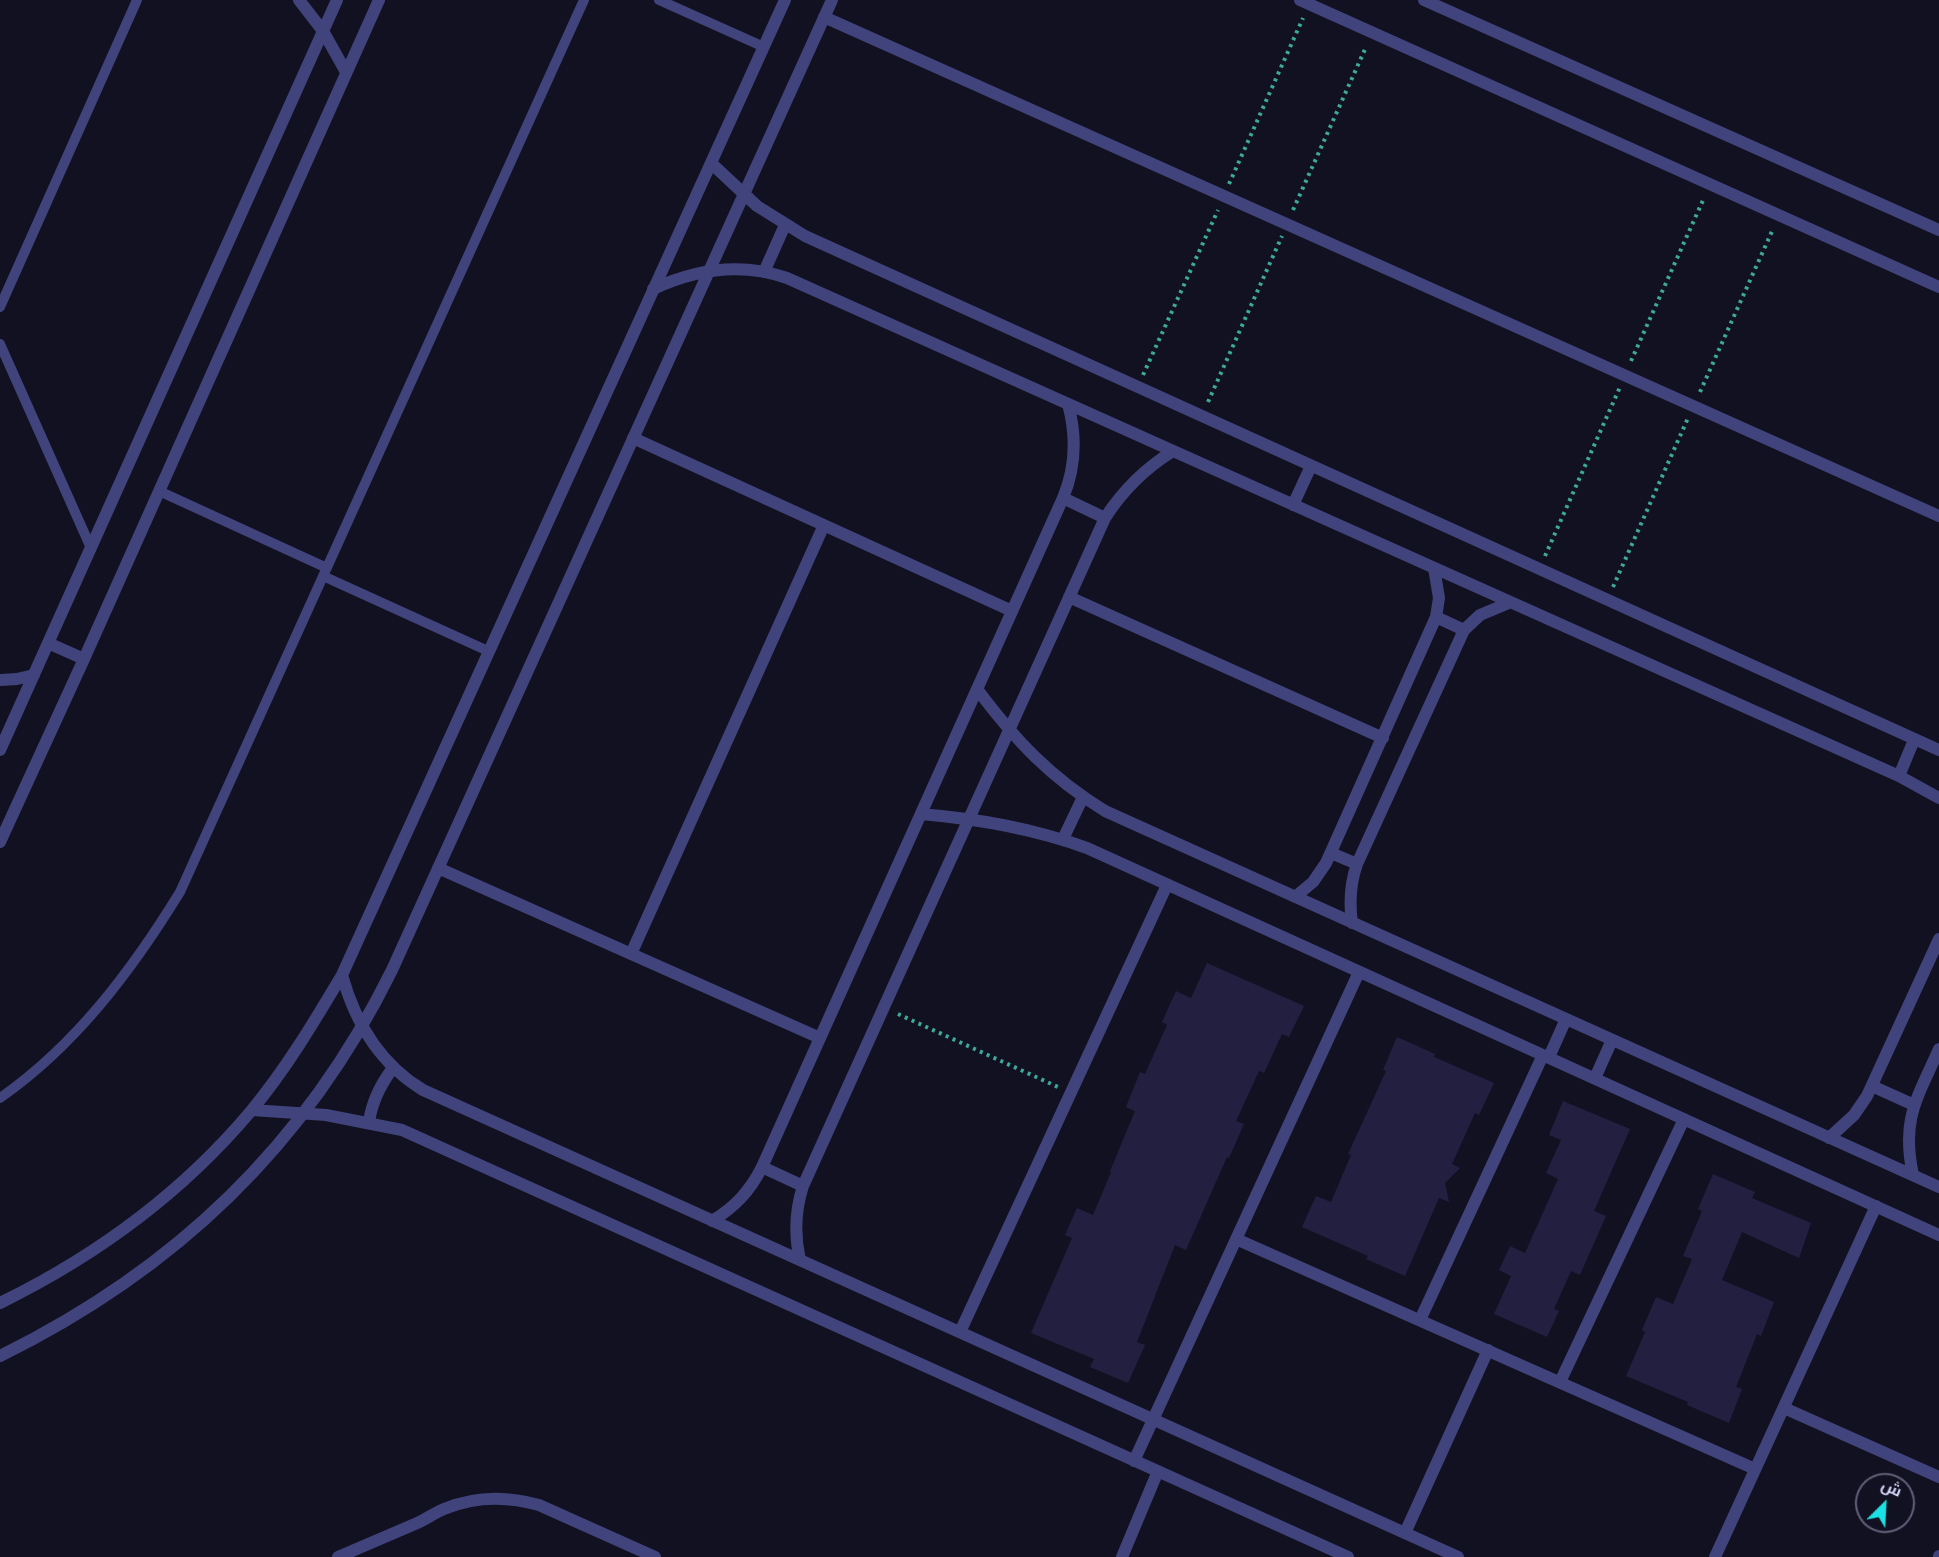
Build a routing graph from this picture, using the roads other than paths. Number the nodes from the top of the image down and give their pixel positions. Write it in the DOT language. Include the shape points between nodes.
graph roads {
  1 [pos="137,0"];
  2 [pos="299,0"];
  3 [pos="337,0"];
  4 [pos="379,0"];
  5 [pos="584,0"];
  6 [pos="659,0"];
  7 [pos="785,0"];
  8 [pos="832,0"];
  9 [pos="1424,0"];
  10 [pos="1307,1"];
  11 [pos="824,17"];
  12 [pos="323,31"];
  13 [pos="764,47"];
  14 [pos="346,72"];
  15 [pos="711,163"];
  16 [pos="743,195"];
  17 [pos="785,225"];
  18 [pos="1939,230"];
  19 [pos="709,270"];
  20 [pos="764,272"];
  21 [pos="1939,287"];
  22 [pos="653,289"];
  23 [pos="0,307"];
  24 [pos="0,344"];
  25 [pos="1068,404"];
  26 [pos="633,438"];
  27 [pos="1173,451"];
  28 [pos="1311,466"];
  29 [pos="159,491"];
  30 [pos="1062,498"];
  31 [pos="1293,505"];
  32 [pos="1939,516"];
  33 [pos="1105,518"];
  34 [pos="824,525"];
  35 [pos="91,548"];
  36 [pos="1434,568"];
  37 [pos="325,572"];
  38 [pos="1069,597"];
  39 [pos="1511,602"];
  40 [pos="1012,611"];
  41 [pos="1436,617"];
  42 [pos="1464,630"];
  43 [pos="48,642"];
  44 [pos="488,651"];
  45 [pos="84,659"];
  46 [pos="34,675"];
  47 [pos="0,680"];
  48 [pos="977,689"];
  49 [pos="1009,731"];
  50 [pos="1383,738"];
  51 [pos="1914,740"];
  52 [pos="0,750"];
  53 [pos="1939,750"];
  54 [pos="1899,776"];
  55 [pos="1083,797"];
  56 [pos="1939,798"];
  57 [pos="921,814"];
  58 [pos="969,818"];
  59 [pos="1063,839"];
  60 [pos="0,842"];
  61 [pos="1331,853"];
  62 [pos="1357,864"];
  63 [pos="438,868"];
  64 [pos="1167,885"];
  65 [pos="1294,897"];
  66 [pos="1352,923"];
  67 [pos="1939,939"];
  68 [pos="631,954"];
  69 [pos="1359,972"];
  70 [pos="342,975"];
  71 [pos="1566,1019"];
  72 [pos="363,1027"];
  73 [pos="820,1038"];
  74 [pos="1612,1040"];
  75 [pos="1939,1049"];
  76 [pos="1546,1056"];
  77 [pos="393,1068"];
  78 [pos="1594,1078"];
  79 [pos="1872,1086"];
  80 [pos="0,1098"];
  81 [pos="1914,1105"];
  82 [pos="252,1110"];
  83 [pos="305,1112"];
  84 [pos="1684,1119"];
  85 [pos="369,1122"];
  86 [pos="1829,1138"];
  87 [pos="762,1167"];
  88 [pos="1913,1175"];
  89 [pos="803,1186"];
  90 [pos="1939,1187"];
  91 [pos="1876,1206"];
  92 [pos="712,1221"];
  93 [pos="1939,1235"];
  94 [pos="1236,1239"];
  95 [pos="800,1260"];
  96 [pos="0,1303"];
  97 [pos="1420,1320"];
  98 [pos="960,1332"];
  99 [pos="1488,1350"];
  100 [pos="0,1356"];
  101 [pos="1560,1382"];
  102 [pos="1784,1408"];
  103 [pos="1153,1420"];
  104 [pos="1134,1461"];
  105 [pos="1755,1469"];
  106 [pos="1158,1471"];
  107 [pos="1939,1477"];
  108 [pos="1405,1533"];
  109 [pos="338,1557"];
  110 [pos="655,1557"];
  111 [pos="1122,1557"];
  112 [pos="1348,1557"];
  113 [pos="1458,1557"];
  114 [pos="1715,1557"];
  1 -- 23 [label="lane"];
  2 -- 12 [label="street"];
  3 -- 12 [label="street"];
  4 -- 14 [label="street"];
  5 -- 37 [label="lane"];
  6 -- 13 [label="lane"];
  7 -- 13 [label="street"];
  8 -- 11 [label="street"];
  9 -- 18 [label="street"];
  10 -- 21 [label="street"];
  11 -- 16 [label="street"];
  11 -- 32 [label="street"];
  12 -- 14 [label="street"];
  12 -- 35 [label="street"];
  13 -- 15 [label="street"];
  14 -- 29 [label="street"];
  15 -- 16 [label="street"];
  15 -- 22 [label="street"];
  16 -- 17 [label="street"];
  16 -- 19 [label="street"];
  17 -- 20 [label="street"];
  17 -- 28 [label="street"];
  19 -- 20 [label="street"];
  19 -- 22 [label="street"];
  19 -- 26 [label="street"];
  20 -- 25 [label="street" via="787,278"];
  22 -- 44 [label="street"];
  24 -- 35 [label="lane"];
  25 -- 27 [label="street"];
  25 -- 30 [label="street" via="1075,452"];
  26 -- 34 [label="street"];
  26 -- 63 [label="street"];
  27 -- 31 [label="street"];
  27 -- 33 [label="street" via="1141,473"];
  28 -- 31 [label="street"];
  28 -- 51 [label="street"];
  29 -- 37 [label="lane"];
  29 -- 45 [label="street"];
  30 -- 33 [label="street"];
  30 -- 40 [label="street"];
  31 -- 36 [label="street"];
  33 -- 38 [label="street"];
  34 -- 40 [label="street"];
  34 -- 68 [label="street"];
  35 -- 43 [label="street"];
  36 -- 39 [label="street"];
  36 -- 41 [label="street" via="1439,598"];
  37 -- 44 [label="lane"];
  37 -- 80 [label="lane" via="180,892 152,938 85,1022"];
  38 -- 49 [label="street"];
  38 -- 50 [label="street"];
  39 -- 42 [label="street" via="1480,615"];
  39 -- 54 [label="street"];
  40 -- 48 [label="street"];
  41 -- 42 [label="street"];
  41 -- 50 [label="street"];
  42 -- 62 [label="street"];
  43 -- 45 [label="street"];
  43 -- 46 [label="street"];
  44 -- 70 [label="street"];
  45 -- 60 [label="street"];
  46 -- 47 [label="street"];
  46 -- 52 [label="street"];
  48 -- 49 [label="street"];
  48 -- 57 [label="street"];
  49 -- 55 [label="street"];
  49 -- 58 [label="street"];
  50 -- 61 [label="street"];
  51 -- 53 [label="street"];
  51 -- 54 [label="street"];
  54 -- 56 [label="street"];
  55 -- 59 [label="street"];
  55 -- 65 [label="street" via="1105,811"];
  57 -- 58 [label="street"];
  57 -- 73 [label="street"];
  58 -- 59 [label="street"];
  58 -- 89 [label="street"];
  59 -- 64 [label="street"];
  61 -- 62 [label="street"];
  61 -- 65 [label="street" via="1313,882"];
  62 -- 66 [label="street" via="1350,899"];
  63 -- 68 [label="street"];
  63 -- 72 [label="street"];
  64 -- 69 [label="street"];
  64 -- 98 [label="street"];
  65 -- 66 [label="street"];
  66 -- 71 [label="street"];
  67 -- 79 [label="street"];
  68 -- 73 [label="street"];
  69 -- 76 [label="street"];
  69 -- 94 [label="street"];
  70 -- 72 [label="street"];
  70 -- 82 [label="street"];
  71 -- 74 [label="street"];
  71 -- 76 [label="street"];
  72 -- 77 [label="street"];
  72 -- 83 [label="street"];
  73 -- 87 [label="street"];
  74 -- 78 [label="street"];
  74 -- 86 [label="street"];
  75 -- 81 [label="street"];
  76 -- 78 [label="street"];
  76 -- 97 [label="street"];
  77 -- 85 [label="street" via="377,1093"];
  77 -- 92 [label="street" via="423,1090"];
  78 -- 84 [label="street"];
  79 -- 81 [label="street"];
  79 -- 86 [label="street" via="1854,1115"];
  81 -- 88 [label="street" via="1908,1136"];
  82 -- 83 [label="street"];
  82 -- 96 [label="street" via="215,1151 132,1224 86,1256"];
  83 -- 85 [label="street"];
  83 -- 100 [label="street" via="237,1190 167,1252 91,1307"];
  84 -- 91 [label="street"];
  84 -- 101 [label="street"];
  85 -- 104 [label="street" via="402,1130"];
  86 -- 88 [label="street"];
  87 -- 89 [label="street"];
  87 -- 92 [label="street" via="737,1204"];
  88 -- 90 [label="street"];
  89 -- 95 [label="street" via="796,1215"];
  91 -- 93 [label="street"];
  91 -- 102 [label="street"];
  92 -- 95 [label="street"];
  94 -- 97 [label="street"];
  94 -- 103 [label="street"];
  95 -- 98 [label="street"];
  97 -- 99 [label="street"];
  98 -- 103 [label="street"];
  99 -- 101 [label="street"];
  99 -- 108 [label="street"];
  101 -- 105 [label="street"];
  102 -- 105 [label="street"];
  102 -- 107 [label="street"];
  103 -- 104 [label="street"];
  103 -- 108 [label="street"];
  104 -- 106 [label="street"];
  105 -- 114 [label="street"];
  106 -- 111 [label="street"];
  106 -- 112 [label="street"];
  108 -- 113 [label="street"];
  109 -- 110 [label="street" via="452,1506 500,1498 539,1504"];
}
